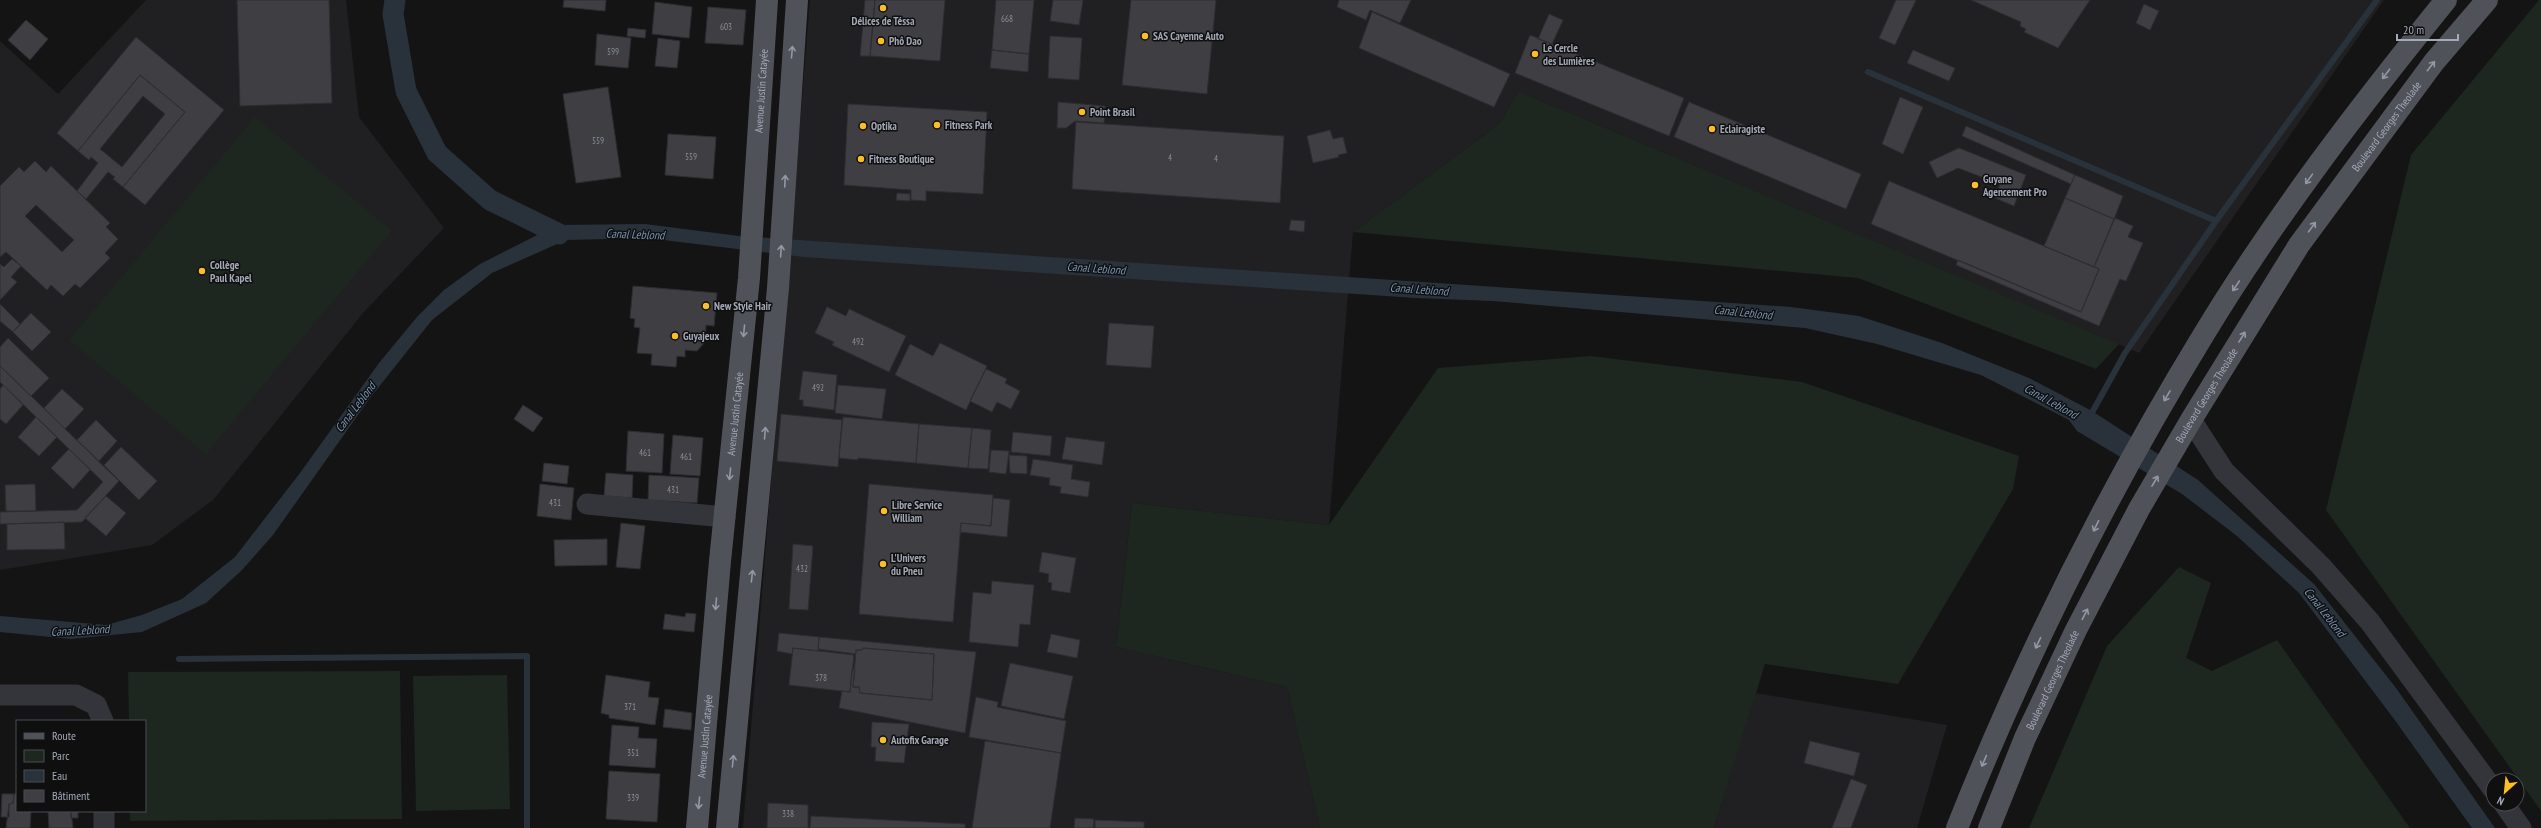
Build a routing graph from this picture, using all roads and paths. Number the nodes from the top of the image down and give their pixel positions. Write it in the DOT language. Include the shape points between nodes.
graph roads {
  1 [pos="767,0"];
  2 [pos="797,0"];
  3 [pos="2446,0"];
  4 [pos="2487,0"];
  5 [pos="2191,420"];
  6 [pos="587,504"];
  7 [pos="725,517"];
  8 [pos="0,695"];
  9 [pos="100,713"];
  10 [pos="2485,779"];
  11 [pos="104,812"];
  12 [pos="2510,812"];
  13 [pos="104,828"];
  14 [pos="697,828"];
  15 [pos="727,828"];
  16 [pos="1957,828"];
  17 [pos="1989,828"];
  18 [pos="2521,828"];
  1 -- 7 [label="main road, Avenue Justin Catayée, one-way" via="753,218"];
  15 -- 2 [label="main road, one-way" via="778,281"];
  3 -- 16 [label="main road, one-way" via="2359,110 2204,332 2113,491 2012,695"];
  5 -- 4 [label="main road, Boulevard Georges Theolade, one-way" via="2299,245 2434,62"];
  5 -- 10 [label="street" via="2224,471 2321,566 2370,622"];
  17 -- 5 [label="main road, Boulevard Georges Theolade, one-way" via="2029,731 2076,630 2139,509"];
  6 -- 7 [label="street"];
  7 -- 14 [label="main road, Avenue Justin Catayée, one-way"];
  8 -- 9 [label="street" via="76,695"];
  11 -- 13 [label="street"];
  12 -- 18 [label="street"];
}
